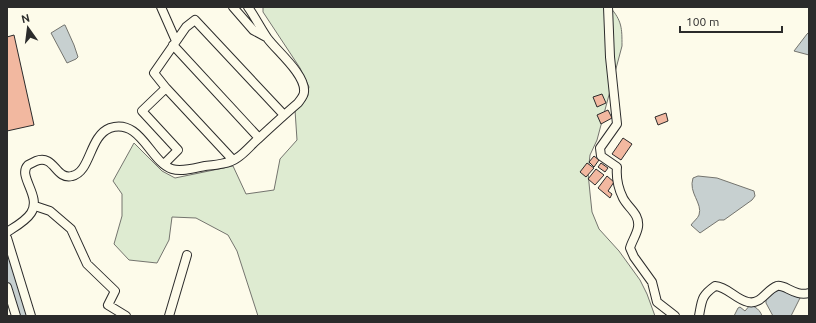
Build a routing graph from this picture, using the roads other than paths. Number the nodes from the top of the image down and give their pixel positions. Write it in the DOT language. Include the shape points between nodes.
graph roads {
  1 [pos="161,7"];
  2 [pos="233,7"];
  3 [pos="248,7"];
  4 [pos="608,7"];
  5 [pos="268,38"];
  6 [pos="175,43"];
  7 [pos="166,88"];
  8 [pos="284,115"];
  9 [pos="259,138"];
  10 [pos="233,160"];
  11 [pos="164,164"];
  12 [pos="35,206"];
  13 [pos="7,232"];
  14 [pos="7,238"];
  15 [pos="187,254"];
  16 [pos="21,282"];
  17 [pos="8,291"];
  18 [pos="809,293"];
  19 [pos="16,316"];
  20 [pos="31,316"];
  21 [pos="126,316"];
  22 [pos="169,316"];
  23 [pos="675,316"];
  24 [pos="699,316"];
  1 -- 6 [label="street"];
  2 -- 5 [label="street" via="253,30"];
  3 -- 5 [label="street"];
  4 -- 23 [label="street" via="617,124 600,148 601,156 617,167 616,179 623,198 629,208 636,213 638,226 630,248 634,257 652,282 657,302"];
  5 -- 8 [label="street" via="290,63 303,86 301,98"];
  6 -- 7 [label="street" via="154,73"];
  6 -- 8 [label="street" via="186,27 195,20"];
  6 -- 9 [label="street"];
  7 -- 10 [label="street"];
  7 -- 11 [label="street" via="142,111 178,150"];
  8 -- 9 [label="street"];
  9 -- 10 [label="street"];
  10 -- 11 [label="street" via="178,170"];
  11 -- 12 [label="street" via="134,131 122,127 111,128 99,136 81,171 74,176 62,175 46,160 39,160 28,166 25,170 26,178 34,196"];
  12 -- 13 [label="street" via="30,215"];
  12 -- 21 [label="street" via="50,211 71,229 87,264 115,291 108,305"];
  14 -- 16 [label="street"];
  15 -- 22 [label="street"];
  16 -- 17 [label="street"];
  16 -- 20 [label="street"];
  17 -- 19 [label="street"];
  18 -- 24 [label="street" via="802,295 780,286 775,287 757,302 750,303 738,299 723,287 715,286 705,293"];
}
